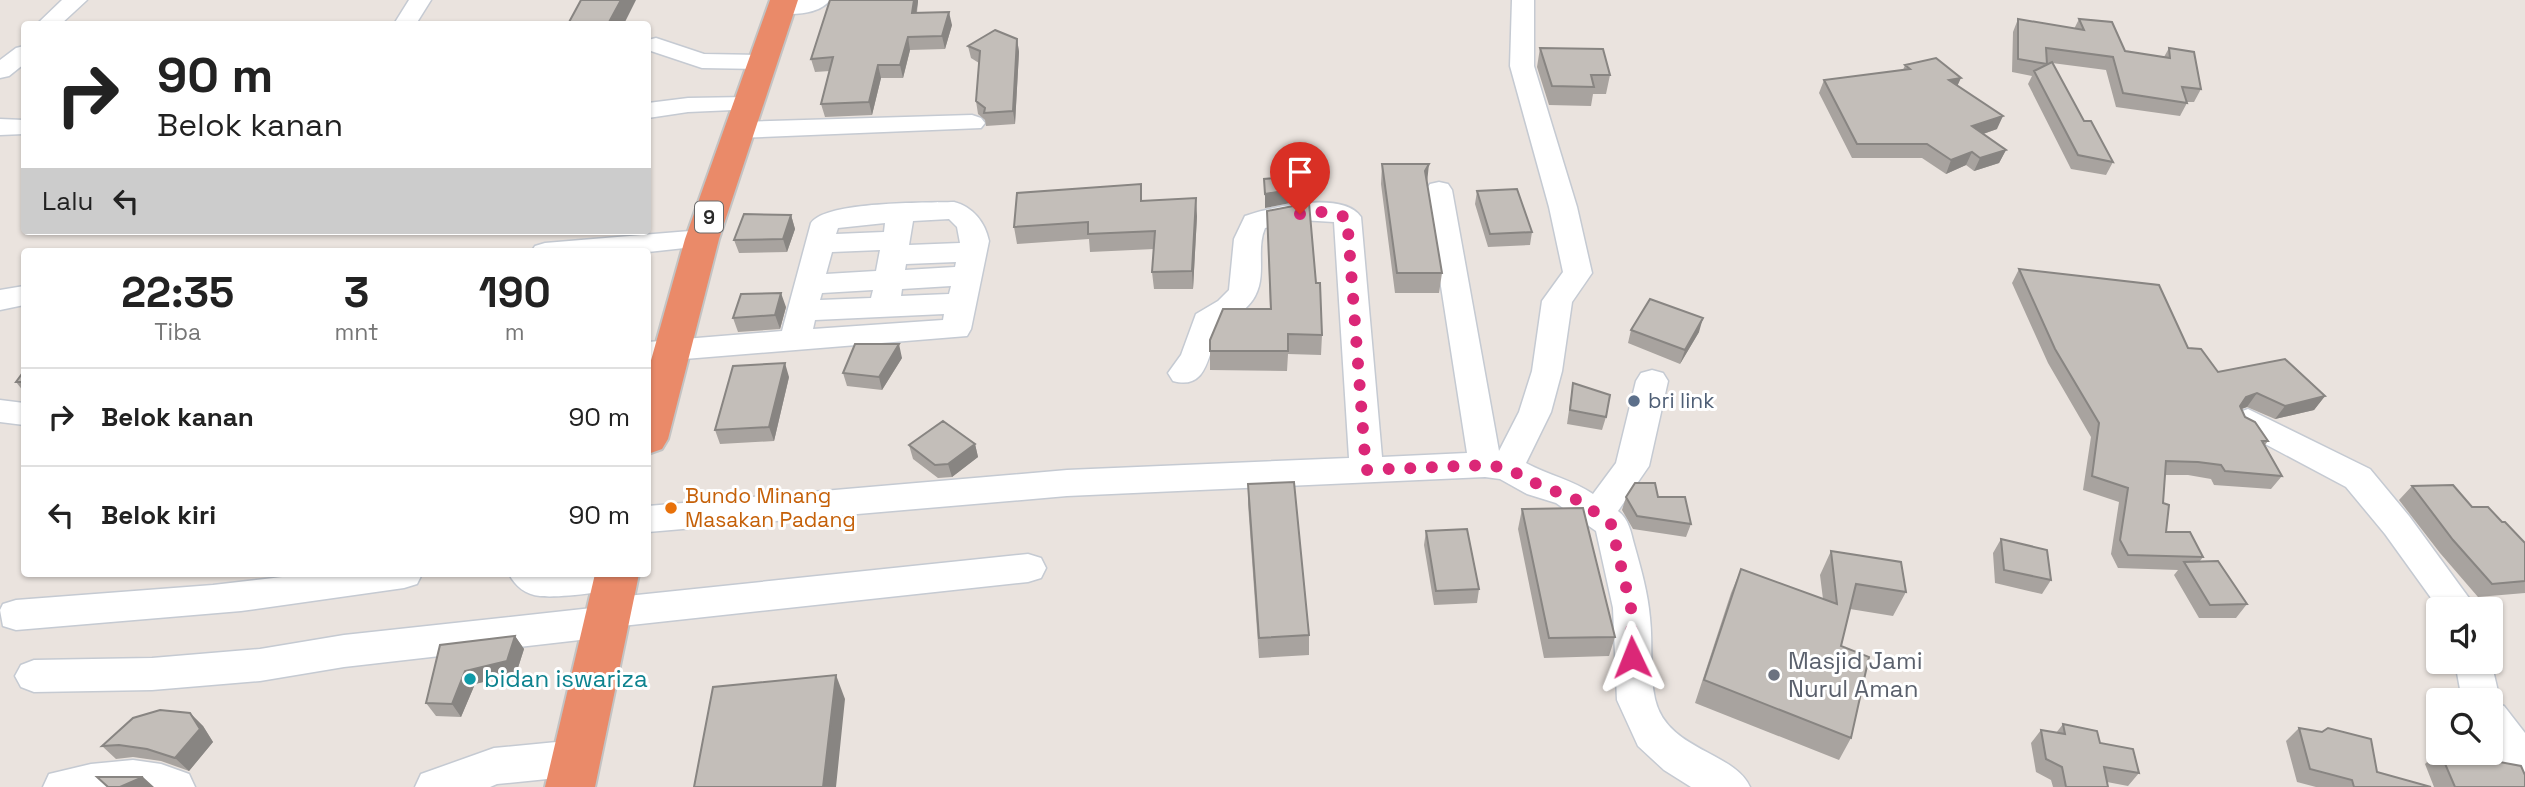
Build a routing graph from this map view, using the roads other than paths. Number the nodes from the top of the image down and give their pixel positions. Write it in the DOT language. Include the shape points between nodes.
graph roads {
  1 [pos="76,0"];
  2 [pos="419,0"];
  3 [pos="819,0"];
  4 [pos="1523,0"];
  5 [pos="782,4"];
  6 [pos="52,21"];
  7 [pos="406,21"];
  8 [pos="21,38"];
  9 [pos="0,45"];
  10 [pos="656,45"];
  11 [pos="21,55"];
  12 [pos="761,62"];
  13 [pos="0,71"];
  14 [pos="651,111"];
  15 [pos="742,117"];
  16 [pos="972,123"];
  17 [pos="0,127"];
  18 [pos="21,127"];
  19 [pos="1439,191"];
  20 [pos="702,239"];
  21 [pos="593,248"];
  22 [pos="968,265"];
  23 [pos="892,266"];
  24 [pos="812,276"];
  25 [pos="21,296"];
  26 [pos="0,300"];
  27 [pos="795,340"];
  28 [pos="659,351"];
  29 [pos="1184,373"];
  30 [pos="1652,381"];
  31 [pos="0,411"];
  32 [pos="21,414"];
  33 [pos="651,415"];
  34 [pos="2248,421"];
  35 [pos="1496,466"];
  36 [pos="1366,470"];
  37 [pos="1598,514"];
  38 [pos="651,519"];
  39 [pos="1028,568"];
  40 [pos="384,577"];
  41 [pos="532,577"];
  42 [pos="195,588"];
  43 [pos="612,596"];
  44 [pos="2450,597"];
  45 [pos="16,615"];
  46 [pos="34,676"];
  47 [pos="2503,735"];
  48 [pos="2525,763"];
  49 [pos="574,773"];
  50 [pos="63,787"];
  51 [pos="175,787"];
  52 [pos="435,787"];
  53 [pos="1730,787"];
  1 -- 6 [label="street"];
  2 -- 7 [label="street"];
  3 -- 5 [label="street" via="807,5"];
  4 -- 35 [label="street" via="1521,66 1578,273 1557,301 1547,371 1535,412"];
  5 -- 12 [label="highway, 9"];
  8 -- 9 [label="street"];
  10 -- 12 [label="street" via="702,61"];
  11 -- 13 [label="street"];
  12 -- 15 [label="highway, 9"];
  14 -- 15 [label="street" via="688,105"];
  15 -- 16 [label="street"];
  15 -- 20 [label="highway, 9"];
  17 -- 18 [label="street"];
  19 -- 35 [label="street"];
  20 -- 21 [label="street"];
  20 -- 28 [label="highway, 9"];
  22 -- 23 [label="street"];
  22 -- 23 [label="street"];
  22 -- 23 [label="street" via="963,216 954,210"];
  23 -- 24 [label="street"];
  23 -- 24 [label="street"];
  23 -- 24 [label="street" via="832,219 825,223"];
  23 -- 27 [label="street"];
  24 -- 27 [label="street"];
  25 -- 26 [label="street"];
  27 -- 28 [label="street"];
  28 -- 33 [label="highway, 9"];
  29 -- 36 [label="street" via="1195,358 1208,321 1232,306 1244,291 1248,235 1255,222 1269,216 1311,213 1347,217"];
  30 -- 37 [label="street" via="1632,466"];
  31 -- 32 [label="street"];
  34 -- 44 [label="street" via="2358,478"];
  35 -- 36 [label="street"];
  35 -- 37 [label="street" via="1568,494"];
  36 -- 38 [label="street" via="1067,484"];
  37 -- 53 [label="street" via="1611,524 1631,608 1633,680 1643,719 1658,742 1678,760"];
  39 -- 43 [label="street"];
  40 -- 42 [label="street" via="305,589"];
  41 -- 43 [label="street"];
  42 -- 45 [label="street"];
  43 -- 46 [label="street" via="260,665 152,674"];
  43 -- 49 [label="highway"];
  47 -- 48 [label="street"];
  49 -- 52 [label="street" via="494,766"];
  50 -- 51 [label="street" via="149,778"];
}
